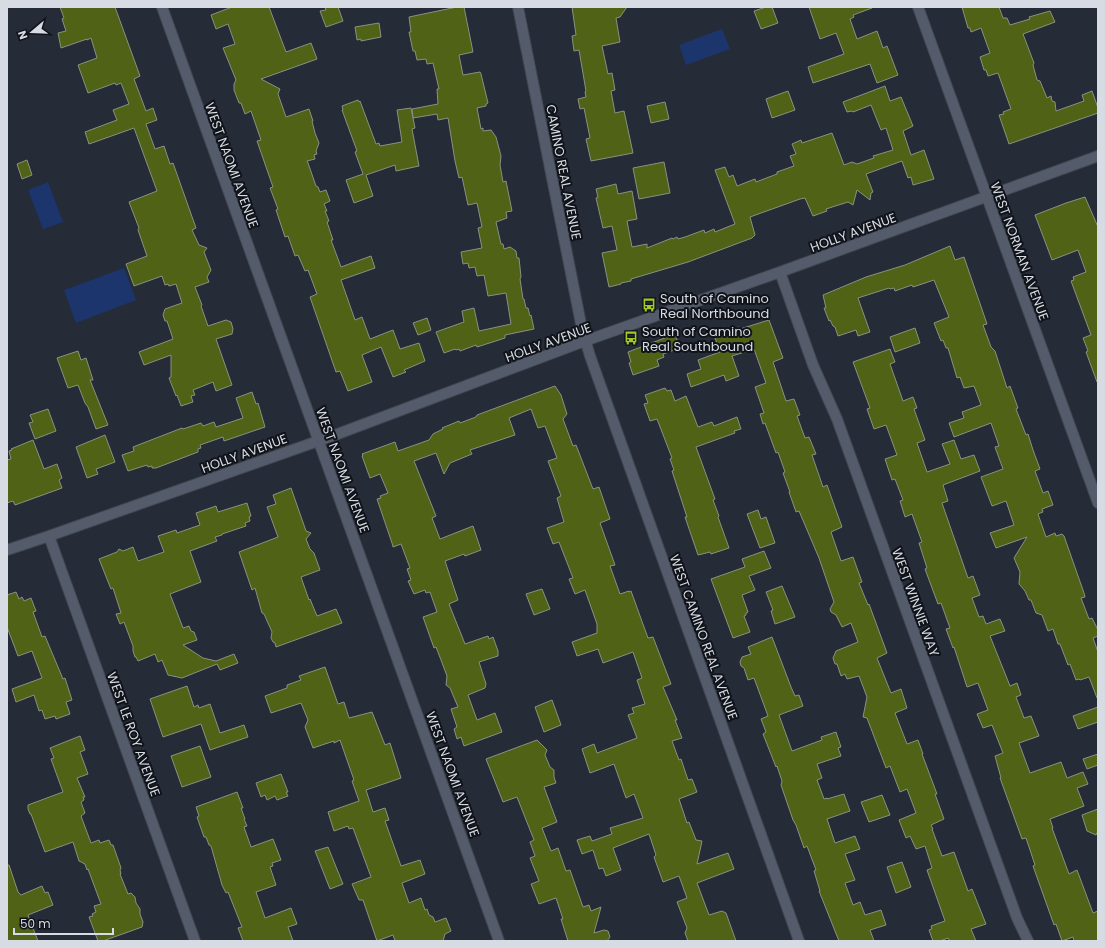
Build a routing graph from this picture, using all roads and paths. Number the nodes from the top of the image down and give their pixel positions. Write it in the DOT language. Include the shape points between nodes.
graph roads {
  1 [pos="162,7"];
  2 [pos="518,7"];
  3 [pos="918,7"];
  4 [pos="1098,156"];
  5 [pos="986,197"];
  6 [pos="780,272"];
  7 [pos="585,341"];
  8 [pos="318,440"];
  9 [pos="1098,503"];
  10 [pos="49,536"];
  11 [pos="7,550"];
  12 [pos="195,941"];
  13 [pos="499,941"];
  14 [pos="799,941"];
  15 [pos="1028,941"];
  1 -- 8 [label="street, WEST NAOMI AVENUE"];
  2 -- 7 [label="street, CAMINO REAL AVENUE"];
  3 -- 5 [label="street, WEST NORMAN AVENUE"];
  4 -- 5 [label="street, HOLLY AVENUE"];
  5 -- 6 [label="street, HOLLY AVENUE"];
  5 -- 9 [label="street, WEST NORMAN AVENUE"];
  6 -- 7 [label="street, HOLLY AVENUE"];
  6 -- 15 [label="street, WEST WINNIE WAY" via="813,365 837,419 1017,918"];
  7 -- 8 [label="street, HOLLY AVENUE"];
  7 -- 14 [label="street, WEST CAMINO REAL AVENUE"];
  8 -- 10 [label="street, HOLLY AVENUE"];
  8 -- 13 [label="street, WEST NAOMI AVENUE"];
  10 -- 11 [label="street, HOLLY AVENUE"];
  10 -- 12 [label="street, WEST LE ROY AVENUE"];
}
